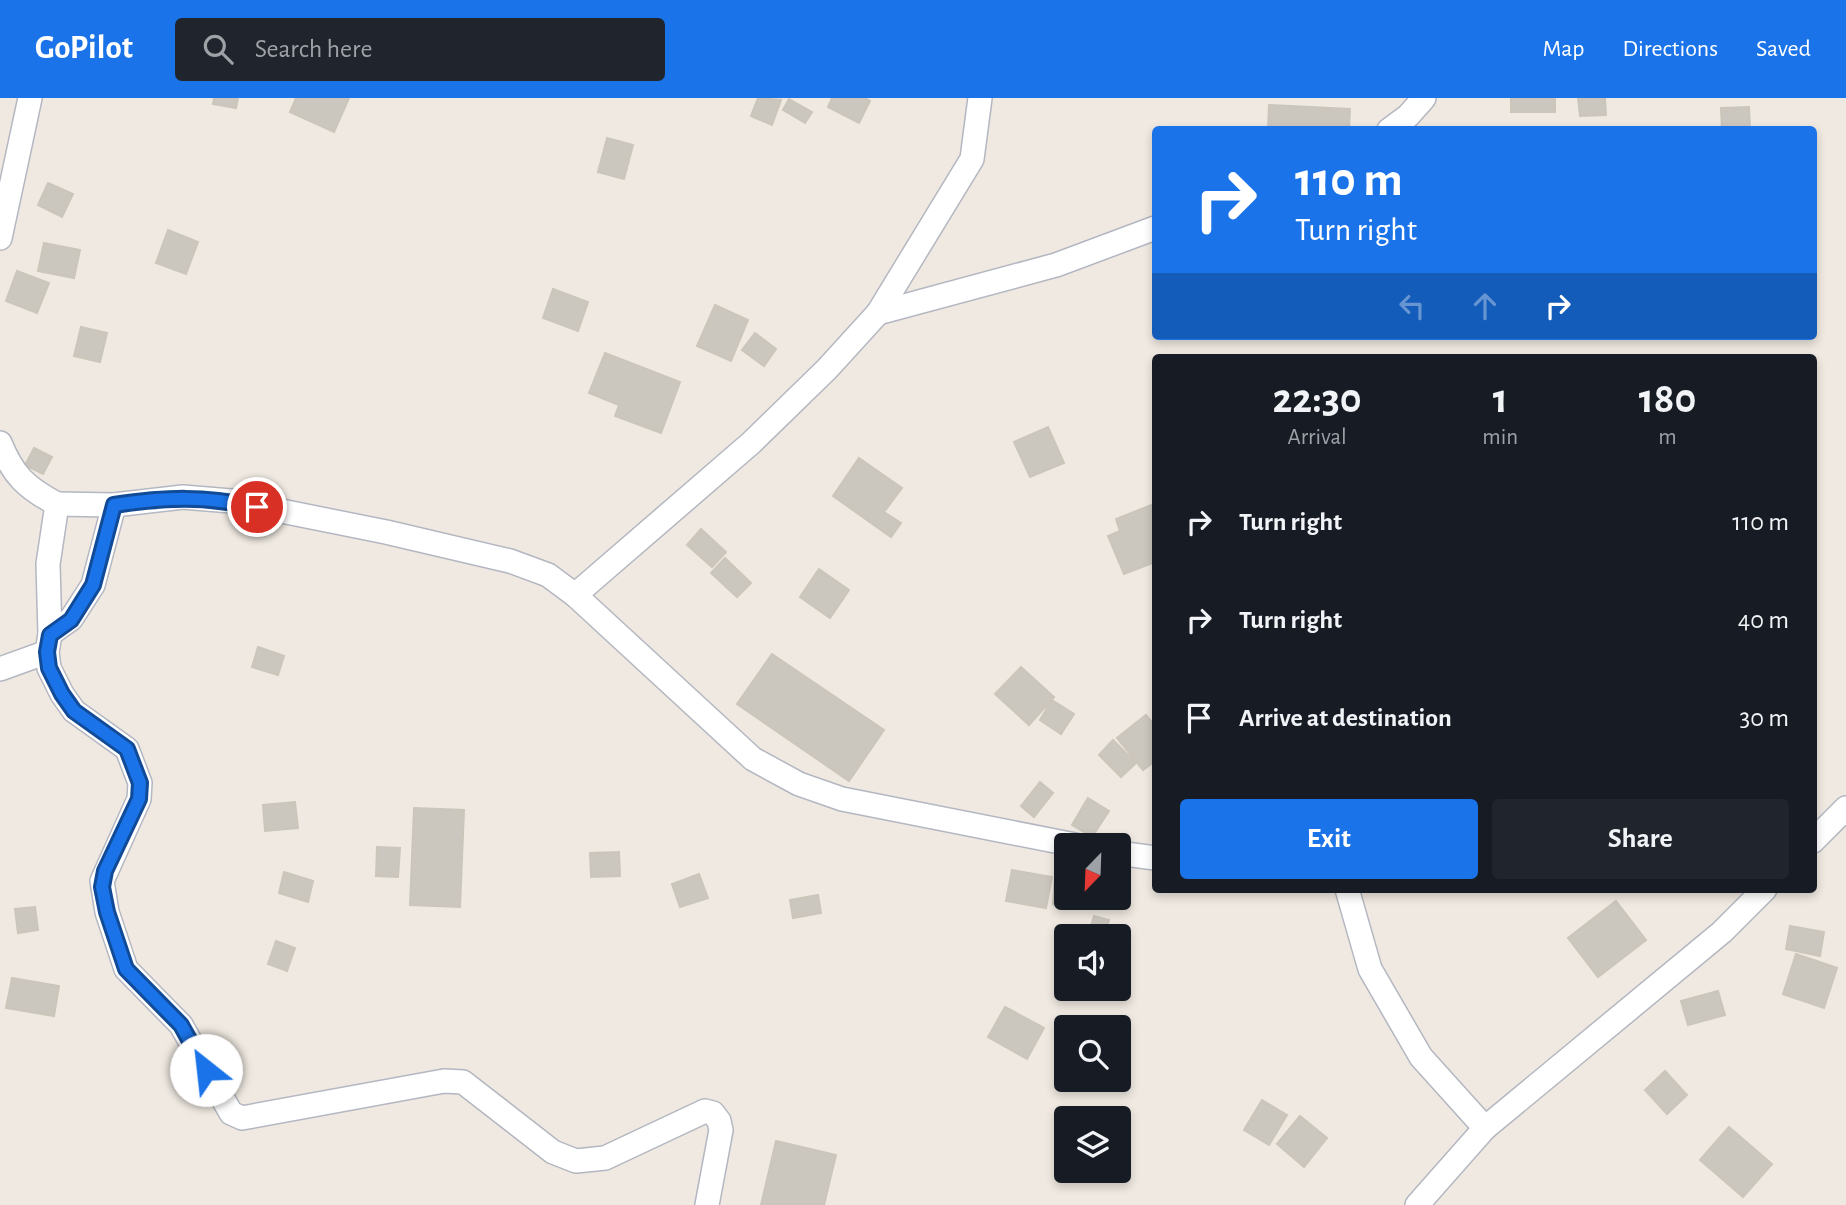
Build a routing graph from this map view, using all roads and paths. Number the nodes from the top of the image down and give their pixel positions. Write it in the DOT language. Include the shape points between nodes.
graph roads {
  1 [pos="30,98"];
  2 [pos="980,98"];
  3 [pos="1424,98"];
  4 [pos="1394,126"];
  5 [pos="1152,229"];
  6 [pos="0,238"];
  7 [pos="878,313"];
  8 [pos="0,443"];
  9 [pos="57,504"];
  10 [pos="114,505"];
  11 [pos="575,595"];
  12 [pos="48,643"];
  13 [pos="0,670"];
  14 [pos="1846,807"];
  15 [pos="1817,837"];
  16 [pos="1054,841"];
  17 [pos="1131,855"];
  18 [pos="1152,858"];
  19 [pos="1348,893"];
  20 [pos="1761,893"];
  21 [pos="1485,1128"];
  22 [pos="707,1205"];
  23 [pos="1417,1205"];
  1 -- 6 [label="street"];
  2 -- 7 [label="street" via="972,159"];
  3 -- 4 [label="street"];
  5 -- 7 [label="street" via="1056,265"];
  7 -- 11 [label="street" via="751,443"];
  8 -- 9 [label="street" via="10,466 33,491"];
  9 -- 10 [label="street"];
  9 -- 12 [label="street" via="48,564"];
  10 -- 11 [label="street" via="183,497 231,501 510,561 548,575"];
  10 -- 12 [label="street" via="93,585 71,620"];
  11 -- 16 [label="street" via="753,759 799,784 842,799"];
  12 -- 13 [label="street"];
  12 -- 22 [label="street" via="49,668 62,694 74,711 127,749 140,783 139,799 102,887 126,969 181,1025 231,1113 250,1117 444,1081 463,1082 553,1152 576,1161 605,1158 705,1111 713,1113 720,1130"];
  14 -- 15 [label="street"];
  17 -- 18 [label="street"];
  19 -- 21 [label="street" via="1370,969 1420,1057"];
  20 -- 21 [label="street" via="1722,932"];
  21 -- 23 [label="street"];
}
